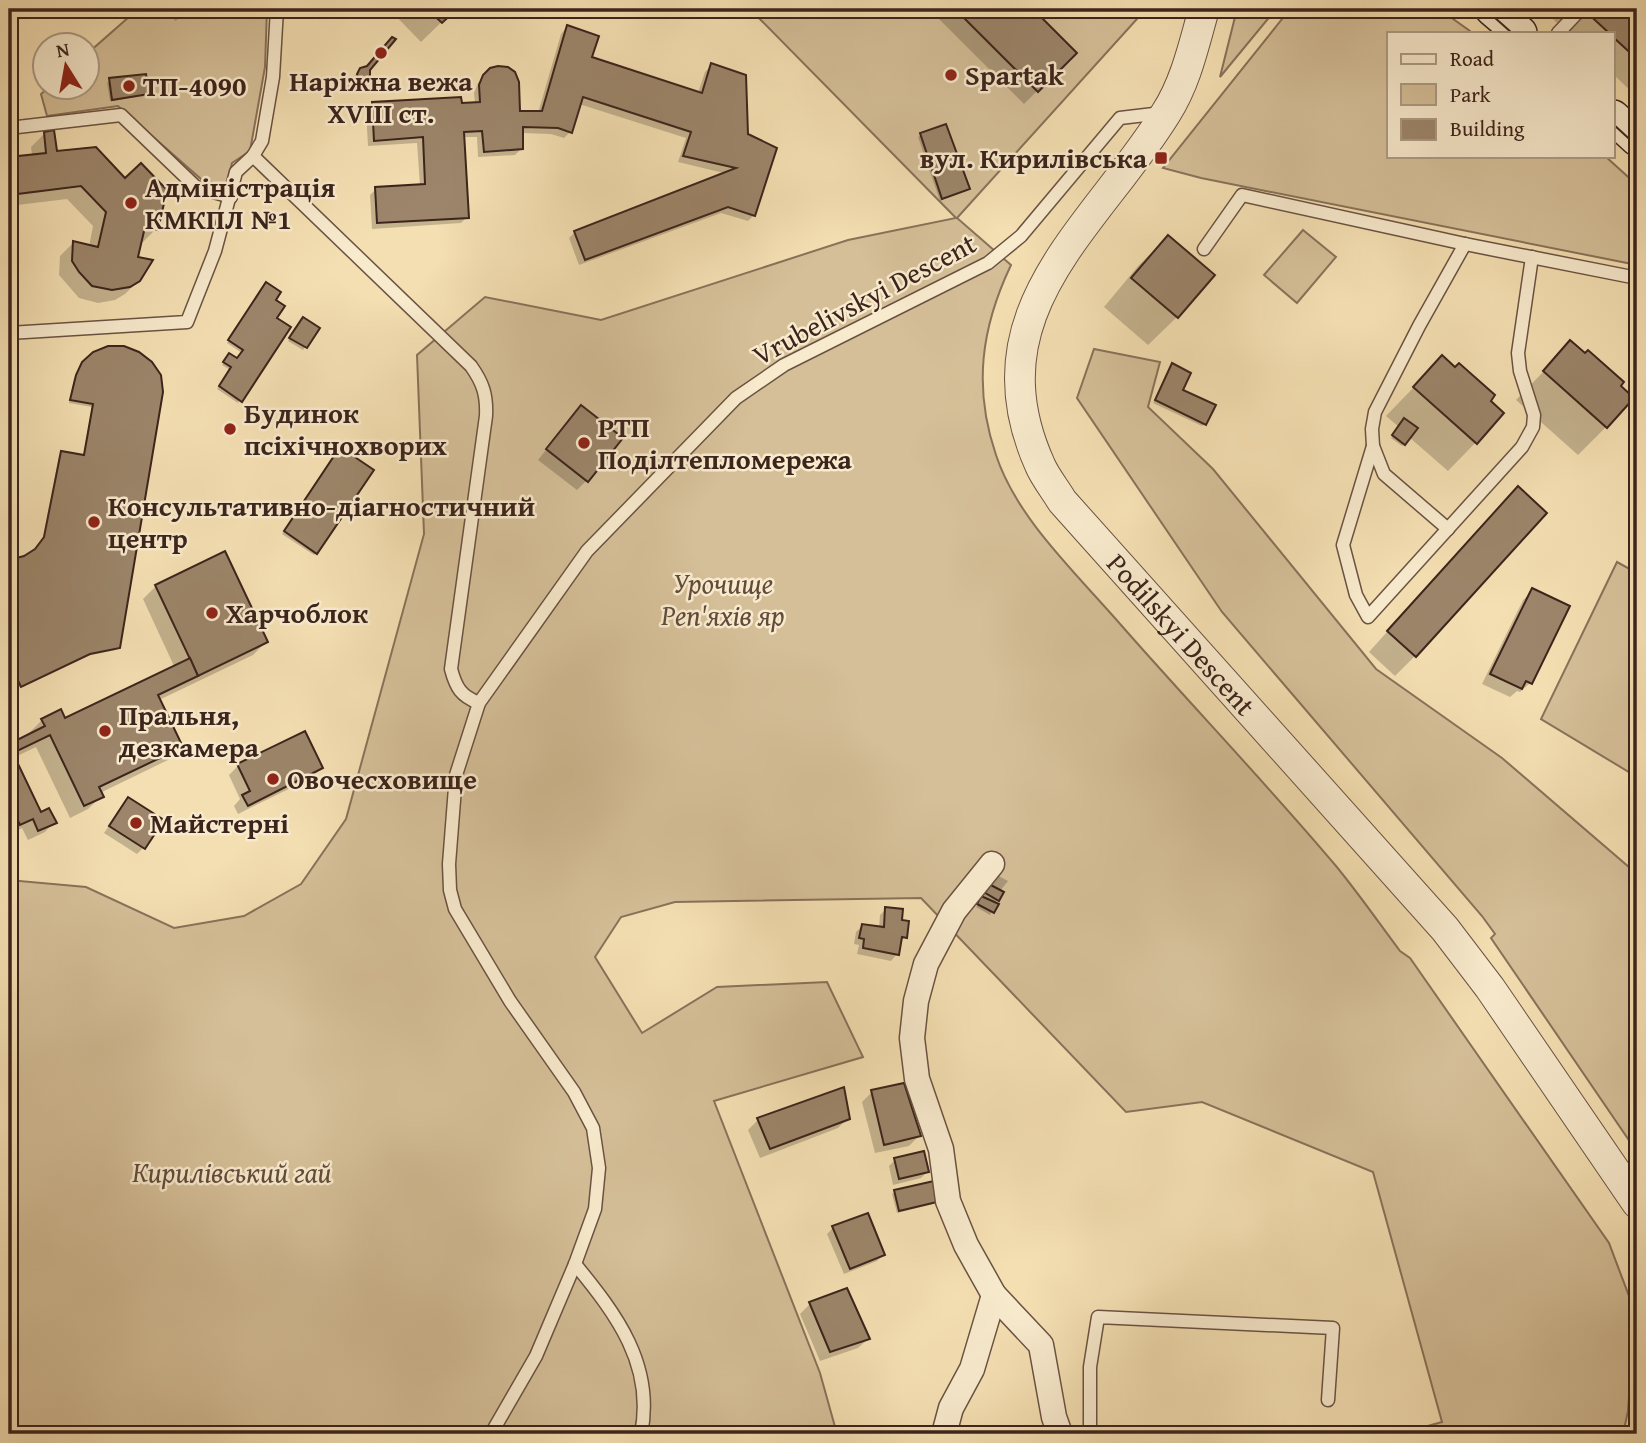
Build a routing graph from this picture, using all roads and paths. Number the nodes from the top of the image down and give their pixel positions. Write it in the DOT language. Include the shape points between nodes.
graph roads {
  1 [pos="277,9"];
  2 [pos="1204,9"];
  3 [pos="1492,9"];
  4 [pos="1578,12"];
  5 [pos="1519,32"];
  6 [pos="1559,32"];
  7 [pos="1167,112"];
  8 [pos="1614,118"];
  9 [pos="9,128"];
  10 [pos="1637,139"];
  11 [pos="253,156"];
  12 [pos="231,197"];
  13 [pos="1465,244"];
  14 [pos="1204,249"];
  15 [pos="1532,257"];
  16 [pos="1637,278"];
  17 [pos="9,333"];
  18 [pos="1373,446"];
  19 [pos="1448,529"];
  20 [pos="479,703"];
  21 [pos="992,864"];
  22 [pos="1637,1203"];
  23 [pos="575,1264"];
  24 [pos="994,1295"];
  25 [pos="1328,1400"];
  26 [pos="491,1434"];
  27 [pos="641,1434"];
  28 [pos="944,1434"];
  29 [pos="1060,1434"];
  30 [pos="1090,1434"];
  1 -- 11 [label="lane" via="273,77 261,141"];
  2 -- 7 [label="street, Podilskyi Descent" via="1190,61"];
  3 -- 5 [label="main road"];
  4 -- 6 [label="lane"];
  7 -- 20 [label="lane, Vrubelivskyi Descent" via="1120,118 1021,236 989,263 784,365 736,398 587,551"];
  7 -- 22 [label="street, Podilskyi Descent" via="1041,289 1027,329 1019,376 1025,423 1040,466 1062,501 1445,929"];
  8 -- 10 [label="main road"];
  9 -- 12 [label="lane" via="121,115 196,187"];
  11 -- 12 [label="lane" via="236,172"];
  11 -- 20 [label="lane" via="471,366 483,383 486,416 451,669 464,697"];
  12 -- 17 [label="lane" via="187,322"];
  13 -- 14 [label="lane" via="1242,195"];
  13 -- 15 [label="lane"];
  13 -- 18 [label="lane" via="1375,412"];
  15 -- 16 [label="lane"];
  15 -- 19 [label="lane" via="1518,354 1534,415 1533,428 1522,447"];
  18 -- 19 [label="lane" via="1384,474"];
  18 -- 19 [label="lane" via="1343,545 1356,595 1368,618"];
  20 -- 23 [label="lane, Vrubelivskyi Descent" via="456,775 450,890 455,909 503,989 574,1092 593,1128 598,1168 595,1209"];
  21 -- 24 [label="street" via="954,911 926,964 912,1038 917,1079 941,1149 948,1201"];
  23 -- 26 [label="lane, Vrubelivskyi Descent" via="536,1356"];
  23 -- 27 [label="lane" via="611,1307 633,1349 644,1391"];
  24 -- 28 [label="street" via="972,1369 951,1408"];
  24 -- 29 [label="street" via="1041,1345"];
  25 -- 30 [label="lane" via="1333,1328 1098,1317 1090,1367"];
}
